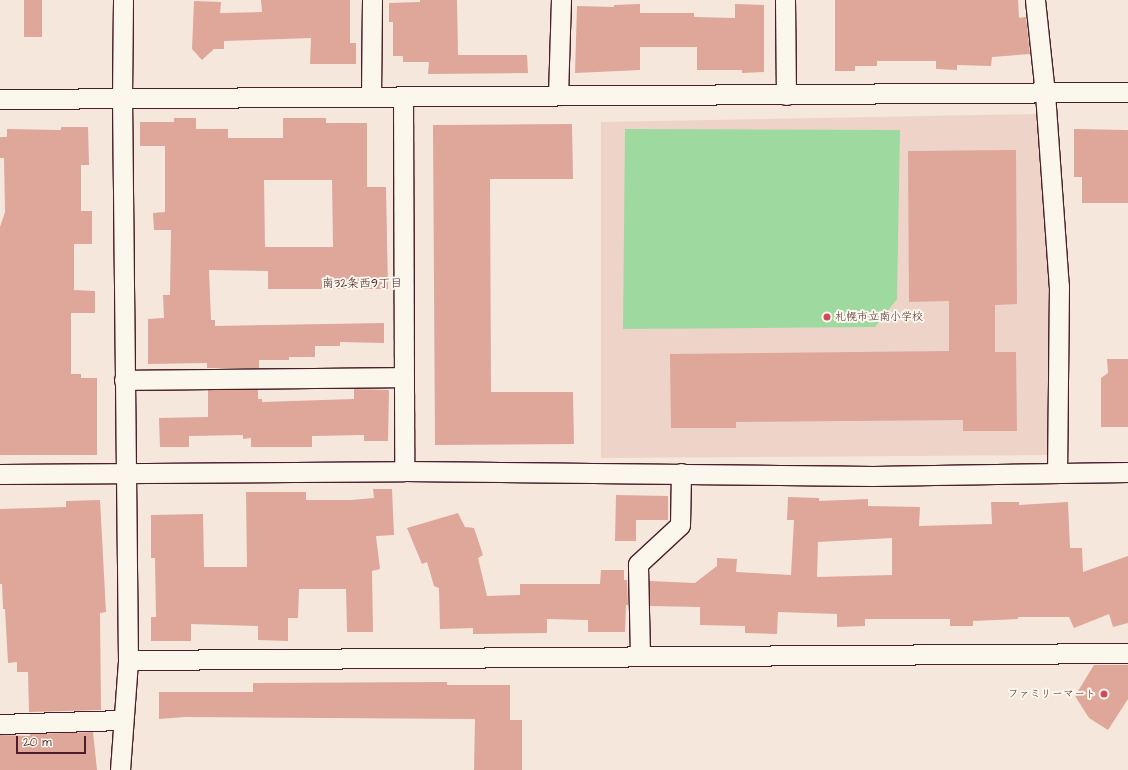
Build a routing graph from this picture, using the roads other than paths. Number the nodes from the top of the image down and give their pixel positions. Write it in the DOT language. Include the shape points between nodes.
graph roads {
  1 [pos="123,0"];
  2 [pos="372,0"];
  3 [pos="561,0"];
  4 [pos="785,0"];
  5 [pos="1035,0"];
  6 [pos="1128,92"];
  7 [pos="1045,93"];
  8 [pos="786,94"];
  9 [pos="558,95"];
  10 [pos="371,96"];
  11 [pos="403,96"];
  12 [pos="122,98"];
  13 [pos="0,99"];
  14 [pos="404,377"];
  15 [pos="124,380"];
  16 [pos="404,471"];
  17 [pos="1128,472"];
  18 [pos="125,473"];
  19 [pos="681,473"];
  20 [pos="1057,473"];
  21 [pos="0,474"];
  22 [pos="1128,653"];
  23 [pos="640,655"];
  24 [pos="128,660"];
  25 [pos="123,720"];
  26 [pos="0,724"];
  27 [pos="120,770"];
  1 -- 12 [label="street"];
  2 -- 10 [label="street"];
  3 -- 9 [label="street"];
  4 -- 8 [label="street"];
  5 -- 7 [label="street"];
  6 -- 7 [label="street"];
  7 -- 8 [label="street"];
  7 -- 20 [label="street" via="1059,286"];
  8 -- 9 [label="street"];
  9 -- 11 [label="street"];
  10 -- 11 [label="street"];
  10 -- 12 [label="street"];
  11 -- 14 [label="street"];
  12 -- 13 [label="street"];
  12 -- 15 [label="street"];
  14 -- 15 [label="street"];
  14 -- 16 [label="street"];
  15 -- 18 [label="street"];
  16 -- 18 [label="street"];
  16 -- 19 [label="street"];
  17 -- 20 [label="street"];
  18 -- 21 [label="street"];
  18 -- 24 [label="street"];
  19 -- 20 [label="street" via="873,476"];
  19 -- 23 [label="street" via="680,525 638,564"];
  22 -- 23 [label="street"];
  23 -- 24 [label="street"];
  24 -- 25 [label="street"];
  25 -- 26 [label="street"];
  25 -- 27 [label="street"];
}
